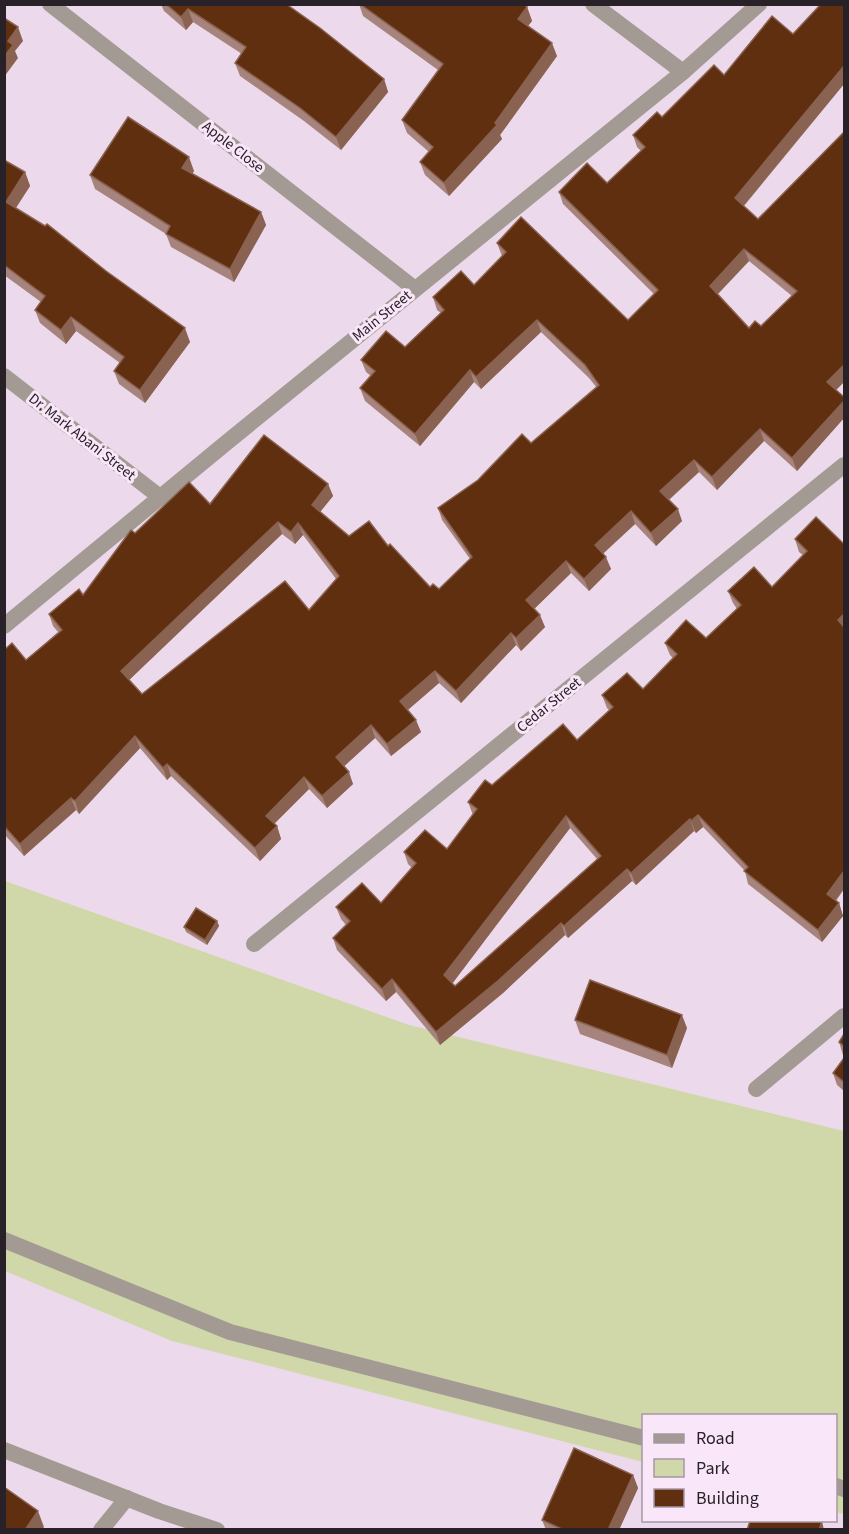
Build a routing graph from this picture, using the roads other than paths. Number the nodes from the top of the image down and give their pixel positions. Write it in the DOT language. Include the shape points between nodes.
graph roads {
  1 [pos="50,4"];
  2 [pos="593,4"];
  3 [pos="759,4"];
  4 [pos="683,72"];
  5 [pos="415,289"];
  6 [pos="4,376"];
  7 [pos="844,465"];
  8 [pos="160,497"];
  9 [pos="4,626"];
  10 [pos="254,944"];
  11 [pos="844,1016"];
  12 [pos="756,1089"];
  13 [pos="4,1240"];
  14 [pos="642,1437"];
  15 [pos="4,1450"];
  16 [pos="127,1498"];
  17 [pos="101,1530"];
  18 [pos="217,1530"];
  1 -- 5 [label="street, Apple Close"];
  2 -- 4 [label="street"];
  3 -- 4 [label="street, Main Street"];
  4 -- 5 [label="street, Main Street"];
  5 -- 8 [label="street, Main Street"];
  6 -- 8 [label="street, Dr. Mark Abani Street"];
  7 -- 10 [label="street, Cedar Street"];
  8 -- 9 [label="street, Main Street"];
  11 -- 12 [label="street"];
  13 -- 14 [label="street" via="230,1332"];
  15 -- 16 [label="street"];
  16 -- 17 [label="street"];
  16 -- 18 [label="street"];
}
